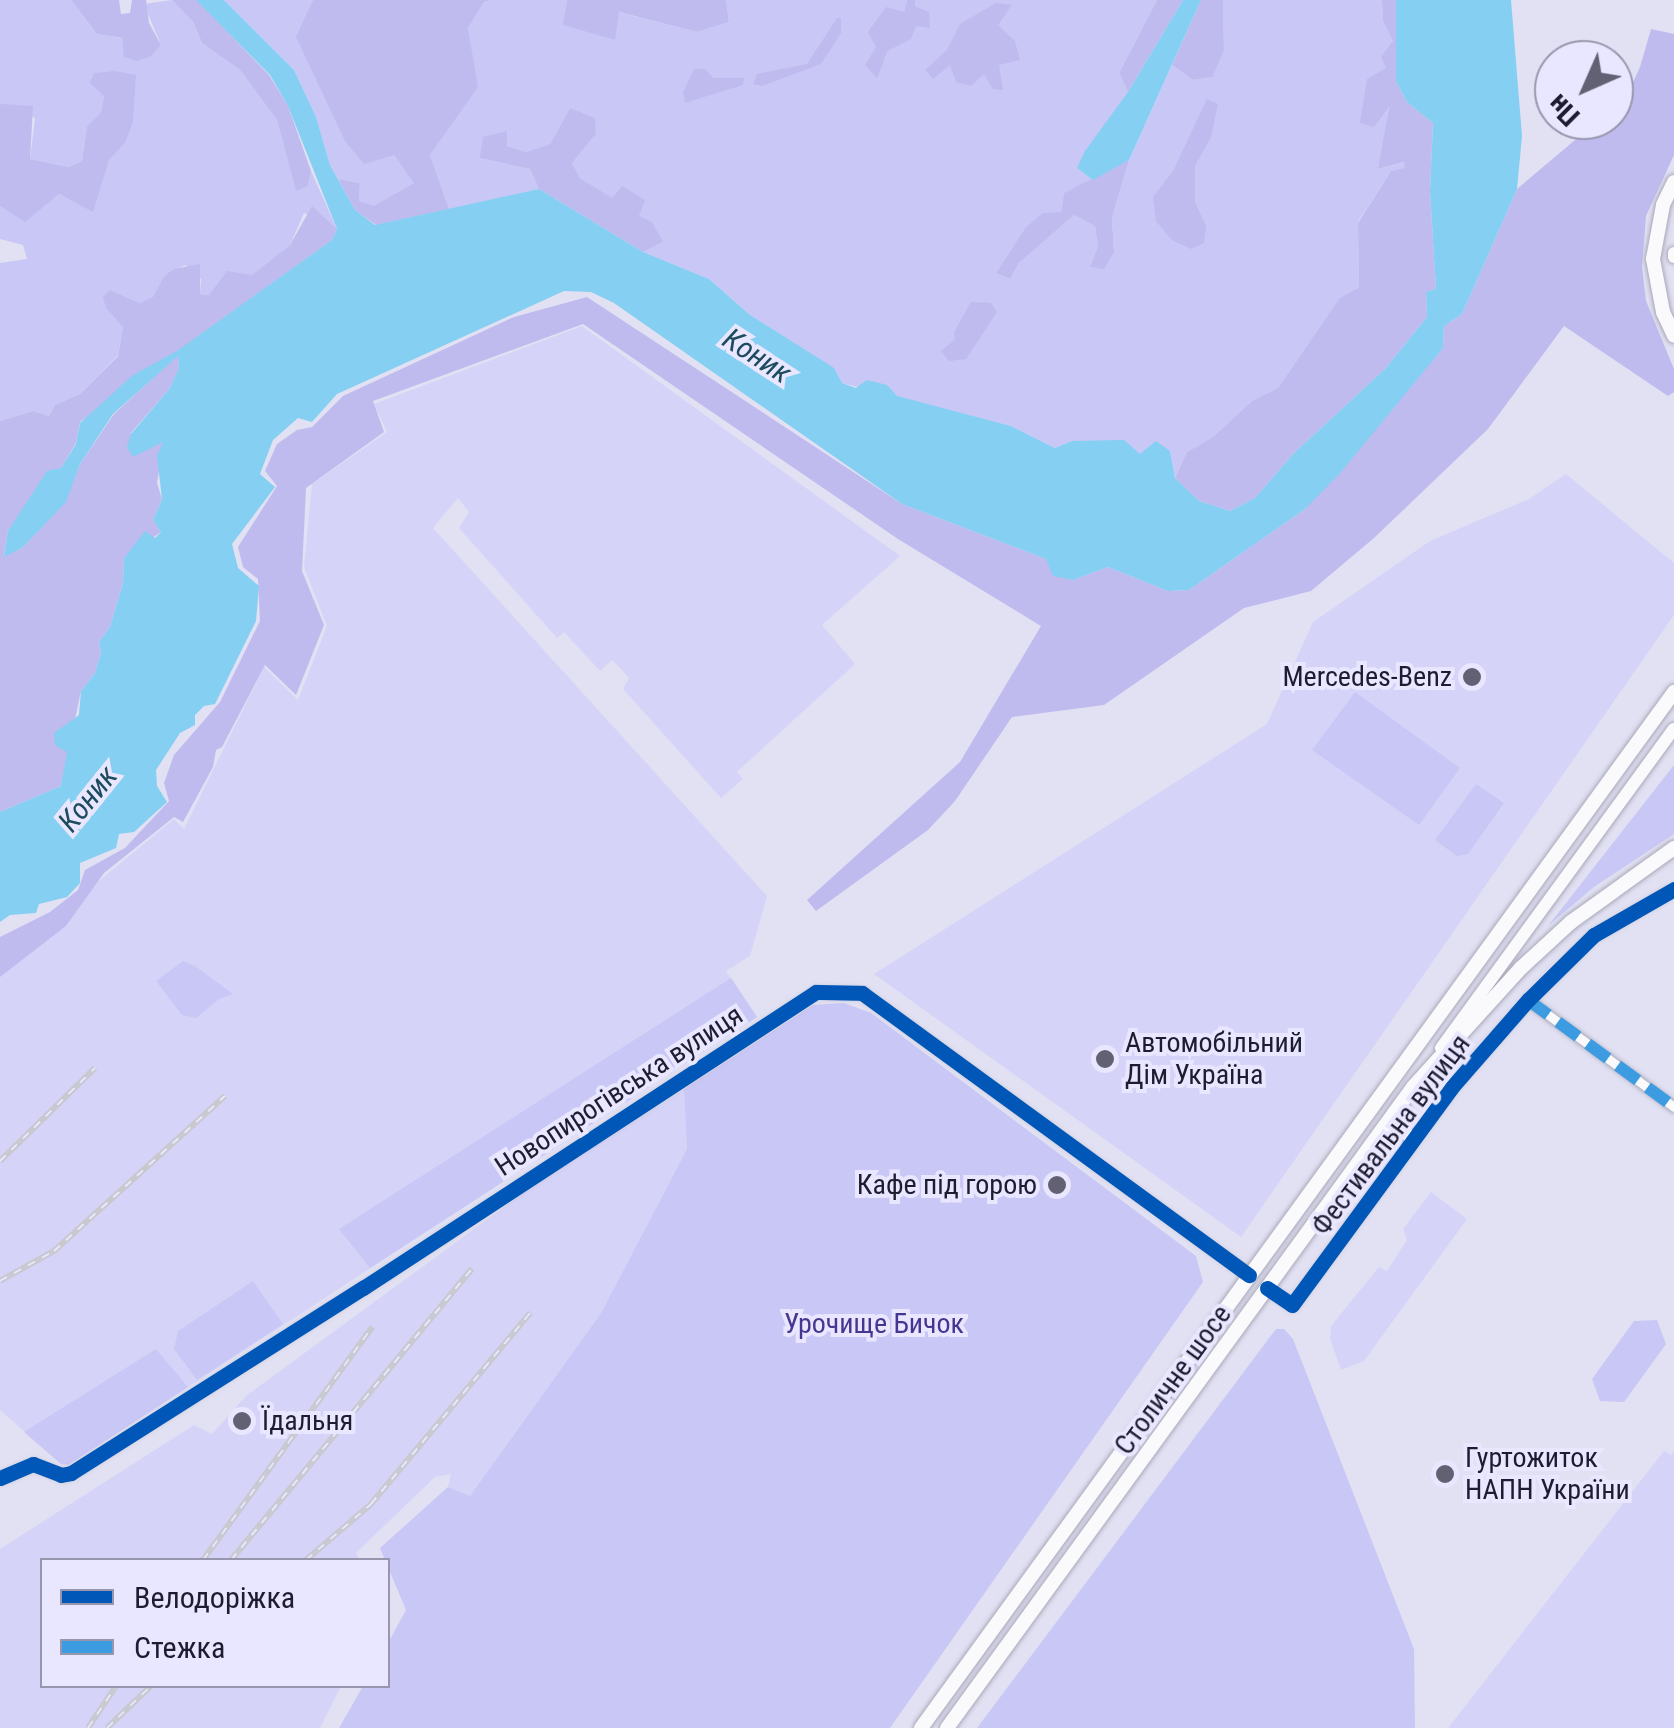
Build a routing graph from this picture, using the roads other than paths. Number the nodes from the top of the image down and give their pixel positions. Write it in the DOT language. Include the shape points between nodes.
graph roads {
  1 [pos="1674,182"];
  2 [pos="1674,336"];
  3 [pos="1674,692"];
  4 [pos="1674,729"];
  5 [pos="1674,848"];
  6 [pos="1674,889"];
  7 [pos="1528,1000"];
  8 [pos="1414,1087"];
  9 [pos="1403,1102"];
  10 [pos="1674,1107"];
  11 [pos="1409,1148"];
  12 [pos="1249,1275"];
  13 [pos="1268,1288"];
  14 [pos="0,1478"];
  15 [pos="920,1728"];
  16 [pos="947,1728"];
  1 -- 2 [label="highway" via="1653,259"];
  3 -- 12 [label="highway, Столичне шосе"];
  4 -- 8 [label="main road, Столичне шосе"];
  5 -- 8 [label="highway" via="1546,945"];
  6 -- 7 [label="street, Фестивальна вулиця" via="1594,936"];
  7 -- 10 [label="street"];
  7 -- 11 [label="street, Фестивальна вулиця"];
  8 -- 9 [label="highway, Столичне шосе"];
  9 -- 11 [label="street"];
  9 -- 13 [label="highway, Столичне шосе"];
  11 -- 13 [label="street, Фестивальна вулиця" via="1292,1305"];
  12 -- 14 [label="street, Новопирогівська вулиця" via="862,993 816,992 71,1473 33,1464"];
  12 -- 15 [label="highway, Столичне шосе"];
  13 -- 16 [label="highway, Столичне шосе"];
}
